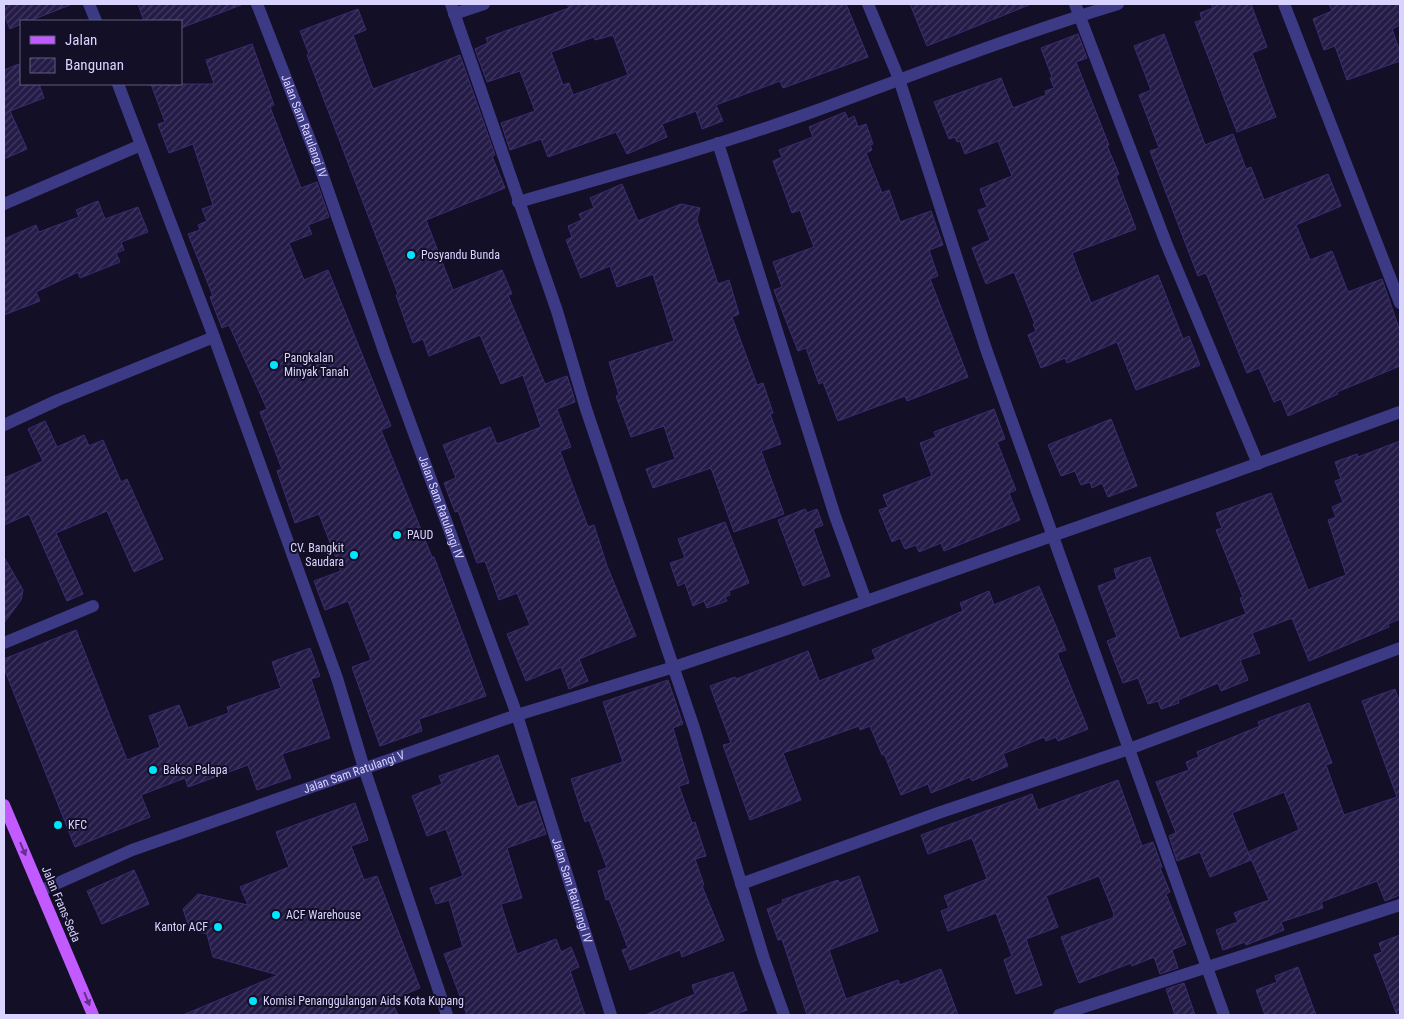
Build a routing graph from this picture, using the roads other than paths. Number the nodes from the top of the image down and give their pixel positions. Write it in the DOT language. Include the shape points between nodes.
graph roads {
  1 [pos="89,4"];
  2 [pos="257,4"];
  3 [pos="484,4"];
  4 [pos="868,4"];
  5 [pos="1118,4"];
  6 [pos="1284,4"];
  7 [pos="452,9"];
  8 [pos="1077,10"];
  9 [pos="96,20"];
  10 [pos="899,79"];
  11 [pos="118,85"];
  12 [pos="718,143"];
  13 [pos="141,145"];
  14 [pos="518,202"];
  15 [pos="4,204"];
  16 [pos="1400,304"];
  17 [pos="214,337"];
  18 [pos="1400,412"];
  19 [pos="4,425"];
  20 [pos="1258,464"];
  21 [pos="1052,535"];
  22 [pos="866,601"];
  23 [pos="93,606"];
  24 [pos="4,643"];
  25 [pos="1400,648"];
  26 [pos="674,667"];
  27 [pos="517,716"];
  28 [pos="1129,749"];
  29 [pos="364,768"];
  30 [pos="4,804"];
  31 [pos="741,884"];
  32 [pos="40,891"];
  33 [pos="1400,905"];
  34 [pos="1207,966"];
  35 [pos="93,1015"];
  36 [pos="447,1015"];
  37 [pos="611,1015"];
  38 [pos="784,1015"];
  39 [pos="1059,1015"];
  40 [pos="1224,1015"];
  1 -- 9 [label="street"];
  2 -- 27 [label="street, Jalan Sam Ratulangi IV"];
  3 -- 7 [label="street"];
  4 -- 10 [label="street"];
  5 -- 8 [label="street"];
  6 -- 16 [label="street"];
  7 -- 14 [label="street"];
  8 -- 10 [label="street"];
  8 -- 20 [label="street" via="1166,243"];
  10 -- 12 [label="street"];
  10 -- 21 [label="street" via="986,349"];
  11 -- 13 [label="street"];
  12 -- 14 [label="street"];
  12 -- 22 [label="street" via="832,507"];
  13 -- 15 [label="street"];
  13 -- 17 [label="street"];
  14 -- 26 [label="street"];
  17 -- 19 [label="street"];
  17 -- 29 [label="street" via="337,678"];
  18 -- 20 [label="street, Jalan Sam Ratulangi V"];
  20 -- 21 [label="street, Jalan Sam Ratulangi V"];
  21 -- 22 [label="street, Jalan Sam Ratulangi V"];
  21 -- 28 [label="street"];
  22 -- 26 [label="street, Jalan Sam Ratulangi V"];
  23 -- 24 [label="street"];
  25 -- 28 [label="street"];
  26 -- 27 [label="street, Jalan Sam Ratulangi V"];
  26 -- 31 [label="street"];
  27 -- 29 [label="street, Jalan Sam Ratulangi V"];
  27 -- 37 [label="street, Jalan Sam Ratulangi IV"];
  28 -- 31 [label="street"];
  28 -- 34 [label="street"];
  29 -- 32 [label="street, Jalan Sam Ratulangi V" via="132,850"];
  29 -- 36 [label="street"];
  30 -- 32 [label="main road, Jalan Frans-Seda, one-way"];
  31 -- 38 [label="street"];
  32 -- 35 [label="main road, Jalan Frans-Seda, one-way"];
  33 -- 34 [label="street"];
  34 -- 39 [label="street"];
  34 -- 40 [label="street"];
}
